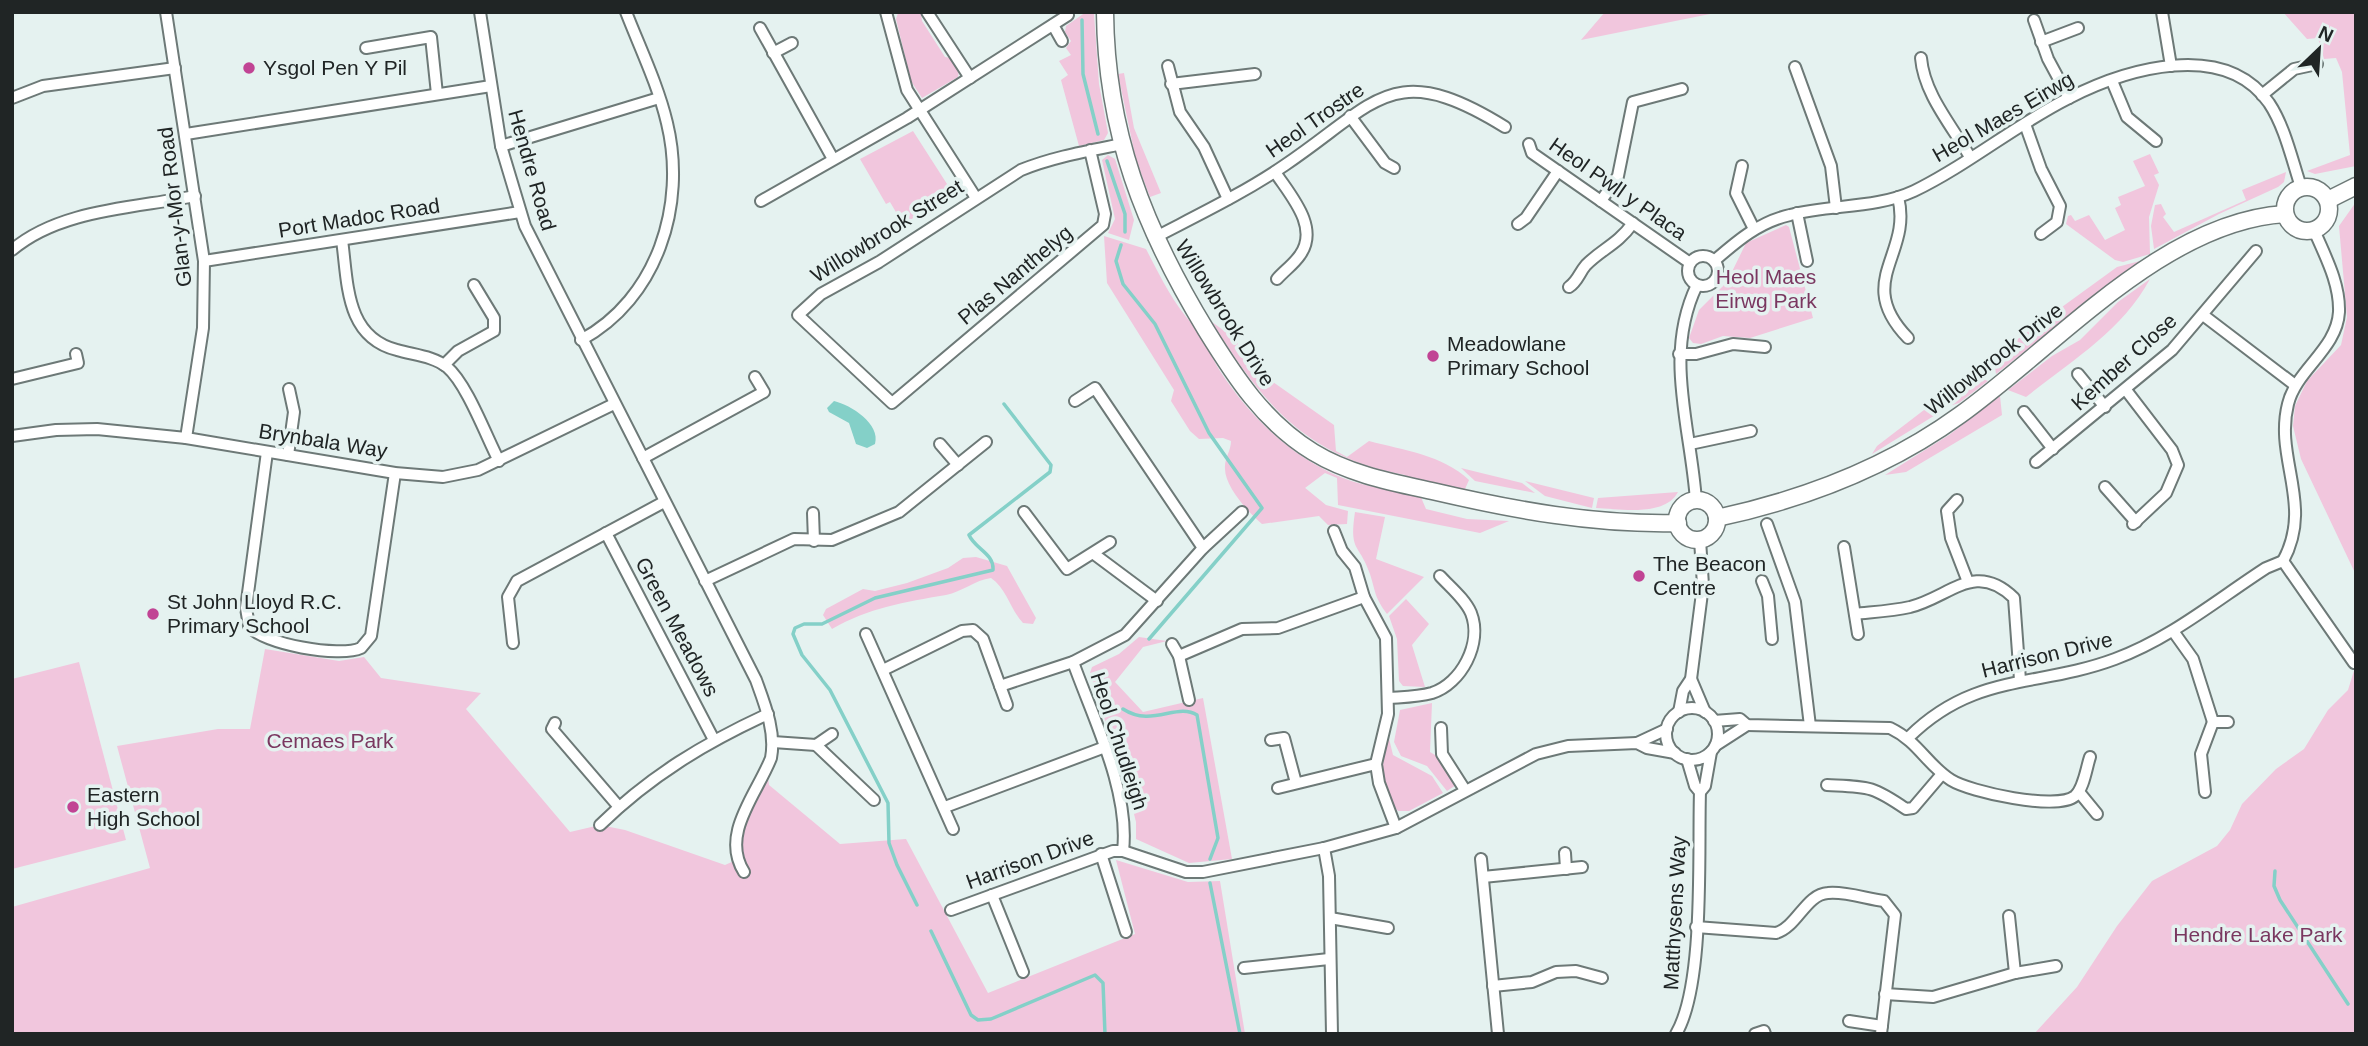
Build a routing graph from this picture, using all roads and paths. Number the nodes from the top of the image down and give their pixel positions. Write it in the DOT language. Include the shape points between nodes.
graph roads {
  1 [pos="166,12"];
  2 [pos="480,12"];
  3 [pos="626,12"];
  4 [pos="886,12"];
  5 [pos="927,12"];
  6 [pos="1104,12"];
  7 [pos="2164,13"];
  8 [pos="1068,15"];
  9 [pos="2034,20"];
  10 [pos="1053,25"];
  11 [pos="760,28"];
  12 [pos="2077,28"];
  13 [pos="1062,41"];
  14 [pos="2041,42"];
  15 [pos="792,43"];
  16 [pos="366,48"];
  17 [pos="773,53"];
  18 [pos="1921,58"];
  19 [pos="2317,64"];
  20 [pos="1168,66"];
  21 [pos="2172,66"];
  22 [pos="1795,67"];
  23 [pos="175,68"];
  24 [pos="1255,74"];
  25 [pos="970,78"];
  26 [pos="2112,81"];
  27 [pos="1171,84"];
  28 [pos="491,86"];
  29 [pos="1682,89"];
  30 [pos="437,94"];
  31 [pos="2262,95"];
  32 [pos="12,98"];
  33 [pos="659,98"];
  34 [pos="2069,98"];
  35 [pos="919,111"];
  36 [pos="1350,116"];
  37 [pos="2025,124"];
  38 [pos="1506,127"];
  39 [pos="186,134"];
  40 [pos="2156,141"];
  41 [pos="1122,144"];
  42 [pos="1529,144"];
  43 [pos="501,146"];
  44 [pos="1090,150"];
  45 [pos="1970,157"];
  46 [pos="833,159"];
  47 [pos="1742,166"];
  48 [pos="1394,168"];
  49 [pos="1558,171"];
  50 [pos="1275,172"];
  51 [pos="2356,186"];
  52 [pos="2301,187"];
  53 [pos="195,196"];
  54 [pos="1898,197"];
  55 [pos="976,198"];
  56 [pos="1228,199"];
  57 [pos="2328,200"];
  58 [pos="761,201"];
  59 [pos="1601,201"];
  60 [pos="1836,208"];
  61 [pos="520,212"];
  62 [pos="1797,213"];
  63 [pos="2285,214"];
  64 [pos="1633,223"];
  65 [pos="1518,224"];
  66 [pos="1754,229"];
  67 [pos="2314,230"];
  68 [pos="2041,234"];
  69 [pos="1154,238"];
  70 [pos="342,240"];
  71 [pos="12,250"];
  72 [pos="2256,251"];
  73 [pos="204,261"];
  74 [pos="1714,261"];
  75 [pos="1807,261"];
  76 [pos="1690,263"];
  77 [pos="1277,279"];
  78 [pos="474,285"];
  79 [pos="1697,285"];
  80 [pos="1569,287"];
  81 [pos="2203,314"];
  82 [pos="1908,338"];
  83 [pos="581,340"];
  84 [pos="1765,347"];
  85 [pos="76,354"];
  86 [pos="1679,354"];
  87 [pos="444,365"];
  88 [pos="2078,374"];
  89 [pos="755,377"];
  90 [pos="12,379"];
  91 [pos="2295,385"];
  92 [pos="289,389"];
  93 [pos="2126,390"];
  94 [pos="1075,401"];
  95 [pos="614,404"];
  96 [pos="892,404"];
  97 [pos="2105,407"];
  98 [pos="2024,412"];
  99 [pos="1751,432"];
  100 [pos="13,433"];
  101 [pos="186,438"];
  102 [pos="986,442"];
  103 [pos="940,444"];
  104 [pos="1690,444"];
  105 [pos="2053,449"];
  106 [pos="267,452"];
  107 [pos="288,455"];
  108 [pos="643,458"];
  109 [pos="499,461"];
  110 [pos="2036,463"];
  111 [pos="958,466"];
  112 [pos="395,473"];
  113 [pos="2105,487"];
  114 [pos="1957,500"];
  115 [pos="1696,501"];
  116 [pos="664,502"];
  117 [pos="1024,512"];
  118 [pos="1242,512"];
  119 [pos="813,513"];
  120 [pos="1717,519"];
  121 [pos="1678,523"];
  122 [pos="1767,524"];
  123 [pos="1334,531"];
  124 [pos="606,533"];
  125 [pos="1700,540"];
  126 [pos="814,541"];
  127 [pos="1110,542"];
  128 [pos="1844,547"];
  129 [pos="1203,548"];
  130 [pos="1094,554"];
  131 [pos="2283,561"];
  132 [pos="1440,576"];
  133 [pos="705,580"];
  134 [pos="1762,581"];
  135 [pos="1968,582"];
  136 [pos="1792,590"];
  137 [pos="1768,596"];
  138 [pos="1364,597"];
  139 [pos="1157,601"];
  140 [pos="1855,614"];
  141 [pos="2173,631"];
  142 [pos="866,634"];
  143 [pos="1858,634"];
  144 [pos="1772,639"];
  145 [pos="2356,642"];
  146 [pos="513,643"];
  147 [pos="1172,644"];
  148 [pos="2344,650"];
  149 [pos="1180,656"];
  150 [pos="1073,662"];
  151 [pos="2354,663"];
  152 [pos="883,670"];
  153 [pos="1690,679"];
  154 [pos="2020,680"];
  155 [pos="1000,686"];
  156 [pos="1389,698"];
  157 [pos="1189,700"];
  158 [pos="1007,705"];
  159 [pos="1679,712"];
  160 [pos="1705,712"];
  161 [pos="768,714"];
  162 [pos="1714,721"];
  163 [pos="2213,722"];
  164 [pos="2228,722"];
  165 [pos="555,723"];
  166 [pos="1747,725"];
  167 [pos="1811,726"];
  168 [pos="1441,729"];
  169 [pos="1667,729"];
  170 [pos="832,734"];
  171 [pos="1909,737"];
  172 [pos="714,740"];
  173 [pos="1271,740"];
  174 [pos="773,741"];
  175 [pos="1637,743"];
  176 [pos="816,745"];
  177 [pos="1105,747"];
  178 [pos="1713,749"];
  179 [pos="1675,753"];
  180 [pos="2090,757"];
  181 [pos="1688,759"];
  182 [pos="1376,764"];
  183 [pos="1942,774"];
  184 [pos="1296,783"];
  185 [pos="1827,785"];
  186 [pos="1278,788"];
  187 [pos="1465,790"];
  188 [pos="1700,792"];
  189 [pos="2079,792"];
  190 [pos="2205,792"];
  191 [pos="874,800"];
  192 [pos="619,807"];
  193 [pos="945,807"];
  194 [pos="2097,814"];
  195 [pos="600,825"];
  196 [pos="1396,828"];
  197 [pos="953,830"];
  198 [pos="1324,848"];
  199 [pos="1123,850"];
  200 [pos="1565,853"];
  201 [pos="1101,854"];
  202 [pos="1481,859"];
  203 [pos="1582,867"];
  204 [pos="1566,869"];
  205 [pos="744,872"];
  206 [pos="1483,877"];
  207 [pos="992,895"];
  208 [pos="951,910"];
  209 [pos="2009,916"];
  210 [pos="1330,918"];
  211 [pos="1696,927"];
  212 [pos="1388,928"];
  213 [pos="1126,932"];
  214 [pos="1329,959"];
  215 [pos="1590,962"];
  216 [pos="2056,966"];
  217 [pos="1244,968"];
  218 [pos="1023,972"];
  219 [pos="2015,973"];
  220 [pos="1587,974"];
  221 [pos="1602,978"];
  222 [pos="1493,986"];
  223 [pos="1885,994"];
  224 [pos="1849,1021"];
  225 [pos="1881,1030"];
  226 [pos="1332,1034"];
  227 [pos="1499,1034"];
  228 [pos="1676,1034"];
  229 [pos="1755,1034"];
  230 [pos="1765,1034"];
  1 -- 23 [label="street, Glan-y-Mor Road"];
  2 -- 28 [label="street, Hendre Road"];
  3 -- 33 [label="street"];
  4 -- 35 [label="street" via="907,90"];
  5 -- 25 [label="street"];
  6 -- 41 [label="street, Willowbrook Drive" via="1109,78"];
  7 -- 21 [label="street"];
  8 -- 10 [label="street"];
  9 -- 14 [label="street"];
  10 -- 13 [label="street"];
  10 -- 25 [label="street"];
  11 -- 17 [label="street"];
  12 -- 14 [label="street"];
  14 -- 34 [label="street"];
  15 -- 17 [label="street"];
  16 -- 30 [label="street" via="431,37"];
  17 -- 46 [label="street"];
  18 -- 45 [label="street" via="1922,73"];
  19 -- 31 [label="street" via="2294,69"];
  20 -- 27 [label="street"];
  21 -- 26 [label="street, Heol Maes Eirwg"];
  21 -- 31 [label="street, Heol Maes Eirwg" via="2223,70"];
  22 -- 60 [label="street" via="1830,166"];
  23 -- 32 [label="street" via="43,86"];
  23 -- 39 [label="street, Glan-y-Mor Road"];
  24 -- 27 [label="street"];
  25 -- 35 [label="street"];
  26 -- 34 [label="street, Heol Maes Eirwg"];
  26 -- 40 [label="street" via="2127,117"];
  27 -- 56 [label="street" via="1180,112 1204,147"];
  28 -- 30 [label="street"];
  28 -- 43 [label="street, Hendre Road"];
  29 -- 59 [label="street" via="1633,102 1618,176"];
  30 -- 39 [label="street"];
  31 -- 52 [label="street, Heol Maes Eirwg" via="2276,116"];
  33 -- 43 [label="street"];
  33 -- 83 [label="street" via="672,148 666,230 646,276 623,311"];
  34 -- 37 [label="street, Heol Maes Eirwg"];
  35 -- 46 [label="street"];
  35 -- 55 [label="street"];
  36 -- 38 [label="street, Heol Trostre" via="1387,96 1420,92 1463,101"];
  36 -- 48 [label="street" via="1385,163"];
  36 -- 50 [label="street, Heol Trostre"];
  37 -- 45 [label="street, Heol Maes Eirwg"];
  37 -- 68 [label="street" via="2060,206 2057,222"];
  39 -- 53 [label="street, Glan-y-Mor Road"];
  41 -- 44 [label="street, Willowbrook Street"];
  41 -- 69 [label="street, Willowbrook Drive"];
  42 -- 49 [label="street, Heol Pwll y Placa" via="1532,153"];
  43 -- 61 [label="street, Hendre Road"];
  44 -- 55 [label="street, Willowbrook Street" via="1021,170"];
  44 -- 96 [label="street, Plas Nanthelyg" via="1105,214 1103,225"];
  45 -- 54 [label="street, Heol Maes Eirwg"];
  46 -- 58 [label="street"];
  47 -- 66 [label="street" via="1736,193"];
  49 -- 59 [label="street, Heol Pwll y Placa"];
  49 -- 65 [label="street"];
  50 -- 56 [label="street, Heol Trostre"];
  50 -- 77 [label="street" via="1303,217 1307,237 1300,256"];
  51 -- 57 [label="street"];
  52 -- 57 [label="street" via="2314,187"];
  52 -- 63 [label="street" via="2289,195"];
  53 -- 71 [label="street" via="73,220"];
  53 -- 73 [label="street, Glan-y-Mor Road"];
  54 -- 60 [label="street, Heol Maes Eirwg"];
  54 -- 82 [label="street" via="1901,232 1884,271 1883,290 1898,327"];
  55 -- 96 [label="street, Willowbrook Street" via="821,294 794,318"];
  56 -- 69 [label="street, Heol Trostre"];
  57 -- 67 [label="street" via="2329,215"];
  59 -- 64 [label="street, Heol Pwll y Placa"];
  60 -- 62 [label="street, Heol Maes Eirwg"];
  61 -- 70 [label="street, Port Madoc Road"];
  61 -- 83 [label="street, Hendre Road"];
  62 -- 66 [label="street, Heol Maes Eirwg"];
  62 -- 75 [label="street"];
  63 -- 67 [label="street" via="2300,230"];
  63 -- 120 [label="street, Willowbrook Drive" via="2224,225 2166,256 1961,415 1879,465 1806,494"];
  64 -- 76 [label="street, Heol Pwll y Placa"];
  64 -- 80 [label="street" via="1618,243 1587,264"];
  66 -- 74 [label="street, Heol Maes Eirwg"];
  67 -- 91 [label="street" via="2333,275 2339,313 2336,329"];
  69 -- 121 [label="street, Willowbrook Drive" via="1200,320 1255,403 1284,431 1327,460 1373,477 1543,514 1624,523"];
  70 -- 73 [label="street, Port Madoc Road"];
  70 -- 87 [label="street" via="352,310 362,330 382,345"];
  72 -- 81 [label="street, Kember Close"];
  73 -- 101 [label="street, Glan-y-Mor Road" via="203,328"];
  74 -- 76 [label="street" via="1700,256"];
  74 -- 79 [label="street" via="1718,269 1715,280"];
  76 -- 79 [label="street" via="1688,272"];
  78 -- 87 [label="street" via="494,318 494,331 458,351"];
  79 -- 86 [label="street" via="1683,324"];
  81 -- 91 [label="street"];
  81 -- 93 [label="street, Kember Close" via="2172,350"];
  83 -- 95 [label="street, Hendre Road"];
  84 -- 86 [label="street" via="1733,344"];
  85 -- 90 [label="street" via="78,363"];
  86 -- 104 [label="street"];
  87 -- 109 [label="street" via="459,383"];
  88 -- 97 [label="street"];
  89 -- 108 [label="street" via="764,392"];
  91 -- 131 [label="street" via="2285,423 2295,516 2290,549"];
  92 -- 107 [label="street" via="293,412"];
  93 -- 97 [label="street, Kember Close"];
  93 -- 113 [label="street" via="2172,450 2178,465 2166,493 2135,523"];
  94 -- 129 [label="street" via="1095,388"];
  95 -- 108 [label="street, Hendre Road"];
  95 -- 109 [label="street, Brynbala Way"];
  97 -- 105 [label="street, Kember Close"];
  98 -- 105 [label="street"];
  99 -- 104 [label="street"];
  100 -- 101 [label="street, Brynbala Way" via="97,429"];
  101 -- 106 [label="street, Brynbala Way"];
  102 -- 111 [label="street"];
  103 -- 111 [label="street"];
  104 -- 115 [label="street"];
  105 -- 110 [label="street, Kember Close"];
  106 -- 107 [label="street, Brynbala Way"];
  106 -- 112 [label="street" via="246,608 249,626 268,640 341,653 361,648 371,636"];
  107 -- 112 [label="street, Brynbala Way"];
  108 -- 116 [label="street, Hendre Road"];
  109 -- 112 [label="street, Brynbala Way" via="452,476"];
  111 -- 126 [label="street" via="899,512 832,540"];
  114 -- 135 [label="street" via="1947,511 1951,538"];
  115 -- 120 [label="street" via="1707,503"];
  115 -- 121 [label="street" via="1683,506"];
  116 -- 124 [label="street"];
  116 -- 133 [label="street, Hendre Road"];
  117 -- 130 [label="street" via="1067,569"];
  118 -- 129 [label="street"];
  119 -- 126 [label="street"];
  120 -- 125 [label="street" via="1711,534"];
  121 -- 125 [label="street" via="1685,535"];
  122 -- 136 [label="street"];
  123 -- 138 [label="street" via="1355,567"];
  124 -- 146 [label="street" via="517,581 508,597"];
  124 -- 172 [label="street, Green Meadows"];
  125 -- 153 [label="street" via="1703,585"];
  126 -- 133 [label="street" via="794,539"];
  127 -- 130 [label="street"];
  128 -- 140 [label="street"];
  129 -- 139 [label="street"];
  130 -- 139 [label="street"];
  131 -- 141 [label="street, Harrison Drive"];
  131 -- 148 [label="street"];
  132 -- 156 [label="street" via="1471,614 1471,650 1458,675 1441,690"];
  133 -- 161 [label="street, Hendre Road" via="756,680"];
  134 -- 137 [label="street"];
  135 -- 140 [label="street" via="1911,607"];
  135 -- 154 [label="street" via="1988,580 2014,598"];
  136 -- 137 [label="street"];
  136 -- 167 [label="street"];
  137 -- 144 [label="street"];
  138 -- 149 [label="street" via="1278,628 1242,629"];
  138 -- 156 [label="street" via="1386,638"];
  139 -- 150 [label="street" via="1125,635"];
  140 -- 143 [label="street"];
  141 -- 154 [label="street, Harrison Drive" via="2115,659"];
  141 -- 163 [label="street" via="2193,659"];
  142 -- 152 [label="street"];
  145 -- 148 [label="street"];
  147 -- 149 [label="street"];
  148 -- 151 [label="street"];
  149 -- 157 [label="street"];
  150 -- 155 [label="street"];
  150 -- 177 [label="street, Heol Chudleigh"];
  152 -- 155 [label="street" via="968,629 983,639"];
  152 -- 193 [label="street"];
  153 -- 159 [label="street"];
  153 -- 160 [label="street"];
  154 -- 171 [label="street, Harrison Drive" via="1963,698 1928,718"];
  155 -- 158 [label="street"];
  156 -- 182 [label="street"];
  159 -- 160 [label="street" via="1692,708"];
  159 -- 169 [label="street"];
  160 -- 162 [label="street"];
  161 -- 172 [label="street"];
  161 -- 174 [label="street, Hendre Road"];
  162 -- 166 [label="street" via="1740,719"];
  162 -- 178 [label="street, Matthysens Way" via="1718,736"];
  163 -- 164 [label="street"];
  163 -- 190 [label="street" via="2201,754"];
  165 -- 192 [label="street" via="552,729"];
  166 -- 167 [label="street"];
  166 -- 178 [label="street"];
  167 -- 171 [label="street" via="1890,727"];
  168 -- 187 [label="street" via="1442,754"];
  169 -- 175 [label="street"];
  169 -- 179 [label="street"];
  170 -- 176 [label="street"];
  171 -- 183 [label="street"];
  172 -- 192 [label="street" via="664,769"];
  173 -- 184 [label="street" via="1284,738"];
  174 -- 176 [label="street"];
  174 -- 205 [label="street" via="768,765 736,837 735,855"];
  175 -- 179 [label="street"];
  175 -- 187 [label="street" via="1557,748 1511,765"];
  176 -- 191 [label="street"];
  177 -- 193 [label="street"];
  177 -- 199 [label="street, Heol Chudleigh" via="1125,821"];
  178 -- 181 [label="street" via="1703,757"];
  178 -- 188 [label="street, Matthysens Way"];
  179 -- 181 [label="street"];
  180 -- 189 [label="street"];
  181 -- 188 [label="street, Matthysens Way"];
  182 -- 184 [label="street"];
  182 -- 196 [label="street"];
  183 -- 185 [label="street" via="1913,808 1906,809 1885,792"];
  183 -- 189 [label="street" via="1968,787 2043,803 2061,803"];
  184 -- 186 [label="street"];
  187 -- 196 [label="street"];
  188 -- 211 [label="street, Matthysens Way"];
  189 -- 194 [label="street"];
  192 -- 195 [label="street"];
  193 -- 197 [label="street"];
  196 -- 198 [label="street"];
  198 -- 199 [label="street" via="1227,869 1186,872"];
  198 -- 210 [label="street"];
  199 -- 201 [label="street, Harrison Drive"];
  200 -- 204 [label="street"];
  201 -- 207 [label="street, Harrison Drive"];
  201 -- 213 [label="street"];
  202 -- 206 [label="street"];
  203 -- 204 [label="street"];
  204 -- 206 [label="street"];
  206 -- 222 [label="street"];
  207 -- 208 [label="street, Harrison Drive"];
  207 -- 218 [label="street"];
  209 -- 219 [label="street"];
  210 -- 212 [label="street"];
  210 -- 214 [label="street"];
  211 -- 223 [label="street" via="1776,933 1787,930 1816,897 1827,892 1884,901 1895,915"];
  211 -- 228 [label="street, Matthysens Way" via="1690,997"];
  214 -- 217 [label="street"];
  214 -- 226 [label="street"];
  215 -- 220 [label="street"];
  216 -- 219 [label="street"];
  219 -- 223 [label="street" via="1933,998"];
  220 -- 221 [label="street"];
  220 -- 222 [label="street" via="1556,972 1532,982"];
  222 -- 227 [label="street"];
  223 -- 225 [label="street"];
  224 -- 225 [label="street"];
  229 -- 230 [label="street"];
}
